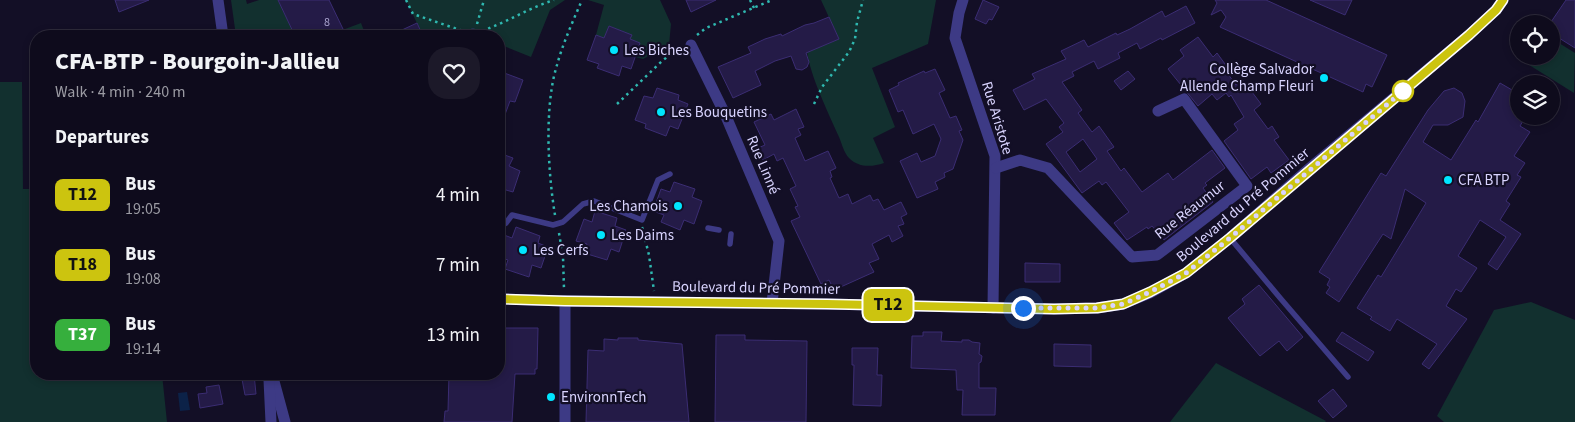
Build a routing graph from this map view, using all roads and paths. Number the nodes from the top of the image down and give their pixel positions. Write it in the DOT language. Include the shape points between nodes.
graph roads {
  1 [pos="218,0"];
  2 [pos="406,0"];
  3 [pos="484,0"];
  4 [pos="554,0"];
  5 [pos="582,0"];
  6 [pos="750,0"];
  7 [pos="772,0"];
  8 [pos="864,0"];
  9 [pos="963,0"];
  10 [pos="1503,0"];
  11 [pos="754,8"];
  12 [pos="221,30"];
  13 [pos="458,30"];
  14 [pos="475,30"];
  15 [pos="486,30"];
  16 [pos="690,42"];
  17 [pos="617,104"];
  18 [pos="814,104"];
  19 [pos="1158,111"];
  20 [pos="996,168"];
  21 [pos="670,174"];
  22 [pos="639,219"];
  23 [pos="505,224"];
  24 [pos="557,224"];
  25 [pos="708,228"];
  26 [pos="719,230"];
  27 [pos="731,234"];
  28 [pos="1230,238"];
  29 [pos="730,244"];
  30 [pos="505,299"];
  31 [pos="565,301"];
  32 [pos="656,302"];
  33 [pos="772,303"];
  34 [pos="993,308"];
  35 [pos="1348,376"];
  36 [pos="270,380"];
  37 [pos="272,380"];
  38 [pos="271,422"];
  39 [pos="284,422"];
  40 [pos="565,422"];
  1 -- 12 [label="street"];
  2 -- 13 [label="path" via="413,14"];
  3 -- 14 [label="path"];
  4 -- 15 [label="path"];
  5 -- 24 [label="path" via="556,66 550,104 549,172"];
  6 -- 11 [label="path"];
  7 -- 11 [label="path"];
  8 -- 18 [label="path" via="849,52 822,87"];
  9 -- 20 [label="street, Rue Aristote" via="955,38 995,156"];
  10 -- 28 [label="street, Boulevard du Pré Pommier" via="1469,35"];
  11 -- 16 [label="path" via="706,28"];
  16 -- 17 [label="path" via="662,61"];
  16 -- 33 [label="street, Rue Linné" via="725,114 779,241"];
  19 -- 20 [label="street, Rue Réaumur" via="1184,99 1247,186 1157,255 1132,257 1048,168 1020,160"];
  20 -- 34 [label="street, Rue Aristote"];
  21 -- 22 [label="lane" via="658,180 642,220"];
  22 -- 24 [label="lane" via="594,201 583,204 564,222"];
  22 -- 32 [label="path" via="649,255"];
  23 -- 24 [label="lane" via="512,215"];
  24 -- 31 [label="path" via="563,257"];
  25 -- 26 [label="lane"];
  27 -- 29 [label="lane"];
  28 -- 34 [label="street, Boulevard du Pré Pommier" via="1186,273 1123,304 1097,308"];
  28 -- 35 [label="lane"];
  30 -- 31 [label="street, Boulevard du Pré Pommier"];
  31 -- 32 [label="street, Boulevard du Pré Pommier"];
  31 -- 40 [label="street"];
  32 -- 33 [label="street, Boulevard du Pré Pommier"];
  33 -- 34 [label="street, Boulevard du Pré Pommier"];
  36 -- 38 [label="street"];
  37 -- 39 [label="street"];
}
